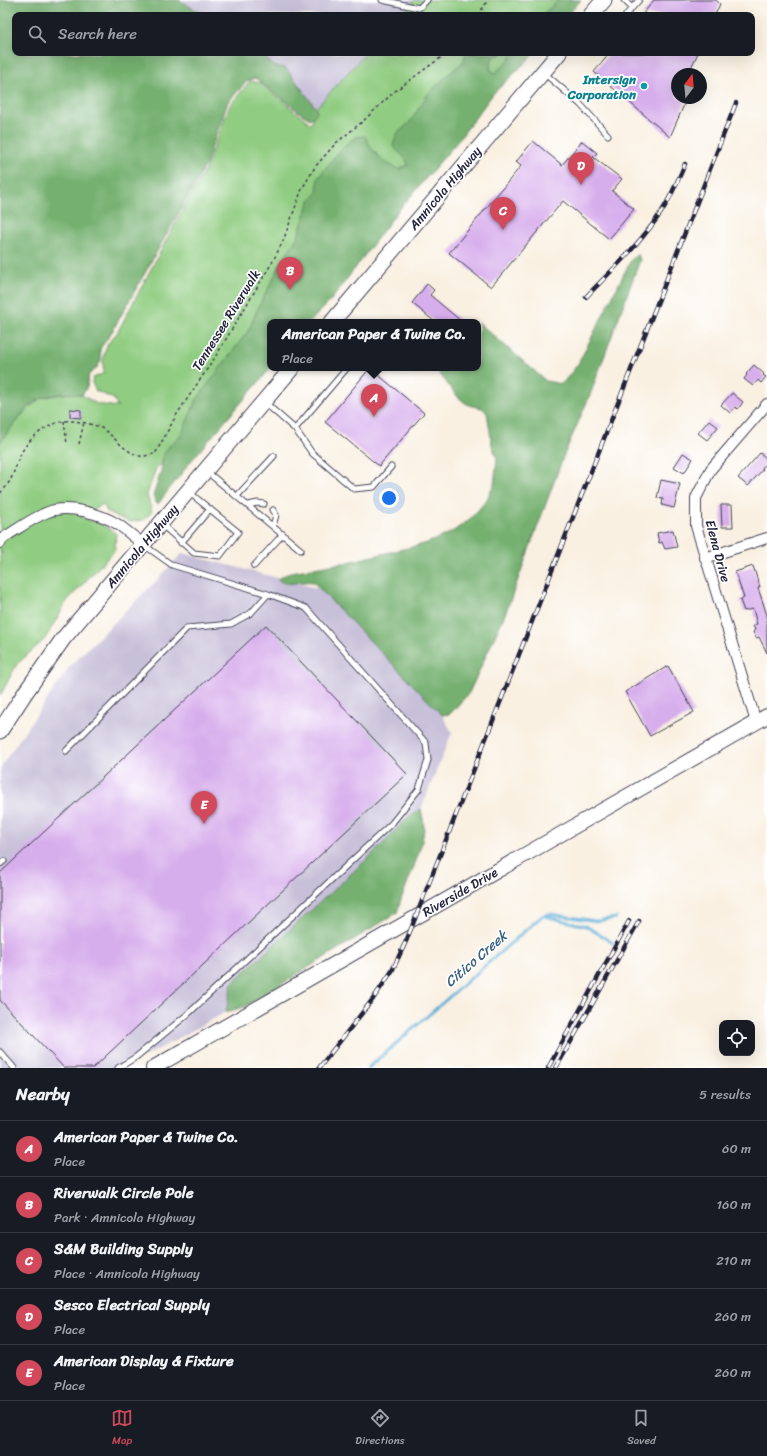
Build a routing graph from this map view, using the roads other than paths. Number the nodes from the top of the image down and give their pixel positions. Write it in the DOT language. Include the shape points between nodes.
graph roads {
  1 [pos="382,0"];
  2 [pos="427,0"];
  3 [pos="604,0"];
  4 [pos="624,0"];
  5 [pos="639,0"];
  6 [pos="632,8"];
  7 [pos="594,12"];
  8 [pos="629,12"];
  9 [pos="556,56"];
  10 [pos="543,72"];
  11 [pos="608,135"];
  12 [pos="335,319"];
  13 [pos="290,371"];
  14 [pos="344,371"];
  15 [pos="264,402"];
  16 [pos="767,404"];
  17 [pos="295,429"];
  18 [pos="274,456"];
  19 [pos="390,467"];
  20 [pos="206,470"];
  21 [pos="188,491"];
  22 [pos="237,496"];
  23 [pos="264,504"];
  24 [pos="248,505"];
  25 [pos="210,509"];
  26 [pos="273,510"];
  27 [pos="160,524"];
  28 [pos="273,526"];
  29 [pos="283,534"];
  30 [pos="767,538"];
  31 [pos="181,543"];
  32 [pos="0,544"];
  33 [pos="143,544"];
  34 [pos="301,550"];
  35 [pos="705,558"];
  36 [pos="254,566"];
  37 [pos="268,594"];
  38 [pos="761,719"];
  39 [pos="0,731"];
  40 [pos="66,751"];
  41 [pos="0,1052"];
  42 [pos="14,1068"];
  43 [pos="118,1068"];
  44 [pos="153,1068"];
  1 -- 2 [label="lane" via="419,8"];
  3 -- 7 [label="main road"];
  4 -- 6 [label="lane"];
  5 -- 6 [label="lane"];
  6 -- 8 [label="lane"];
  9 -- 10 [label="main road, Amnicola Highway"];
  10 -- 11 [label="lane" via="580,104"];
  10 -- 12 [label="main road, Amnicola Highway"];
  13 -- 15 [label="main road, Amnicola Highway"];
  14 -- 17 [label="lane"];
  15 -- 17 [label="lane"];
  15 -- 20 [label="main road, Amnicola Highway"];
  16 -- 35 [label="street, Elena Drive" via="711,469 696,498 696,526"];
  17 -- 19 [label="lane" via="312,453 354,488 374,487"];
  18 -- 22 [label="lane"];
  20 -- 21 [label="main road, Amnicola Highway"];
  20 -- 22 [label="lane"];
  21 -- 25 [label="lane"];
  21 -- 27 [label="main road, Amnicola Highway"];
  22 -- 24 [label="lane"];
  23 -- 24 [label="lane"];
  24 -- 28 [label="lane"];
  25 -- 31 [label="lane"];
  25 -- 31 [label="lane" via="238,532 220,556 194,553"];
  26 -- 28 [label="lane" via="276,515"];
  27 -- 31 [label="lane"];
  27 -- 33 [label="main road, Amnicola Highway"];
  28 -- 29 [label="lane"];
  29 -- 34 [label="lane"];
  29 -- 36 [label="lane"];
  30 -- 35 [label="street"];
  32 -- 33 [label="street" via="3,538 39,515 70,509 91,512 118,524"];
  33 -- 37 [label="lane" via="172,565"];
  33 -- 39 [label="main road, Amnicola Highway" via="63,639"];
  35 -- 38 [label="street, Elena Drive"];
  37 -- 40 [label="lane" via="251,613 231,624 187,628"];
  37 -- 43 [label="lane" via="306,608 426,743 428,760 419,789 387,828 188,1014 136,1057"];
  38 -- 44 [label="street, Riverside Drive"];
  41 -- 42 [label="lane"];
}
